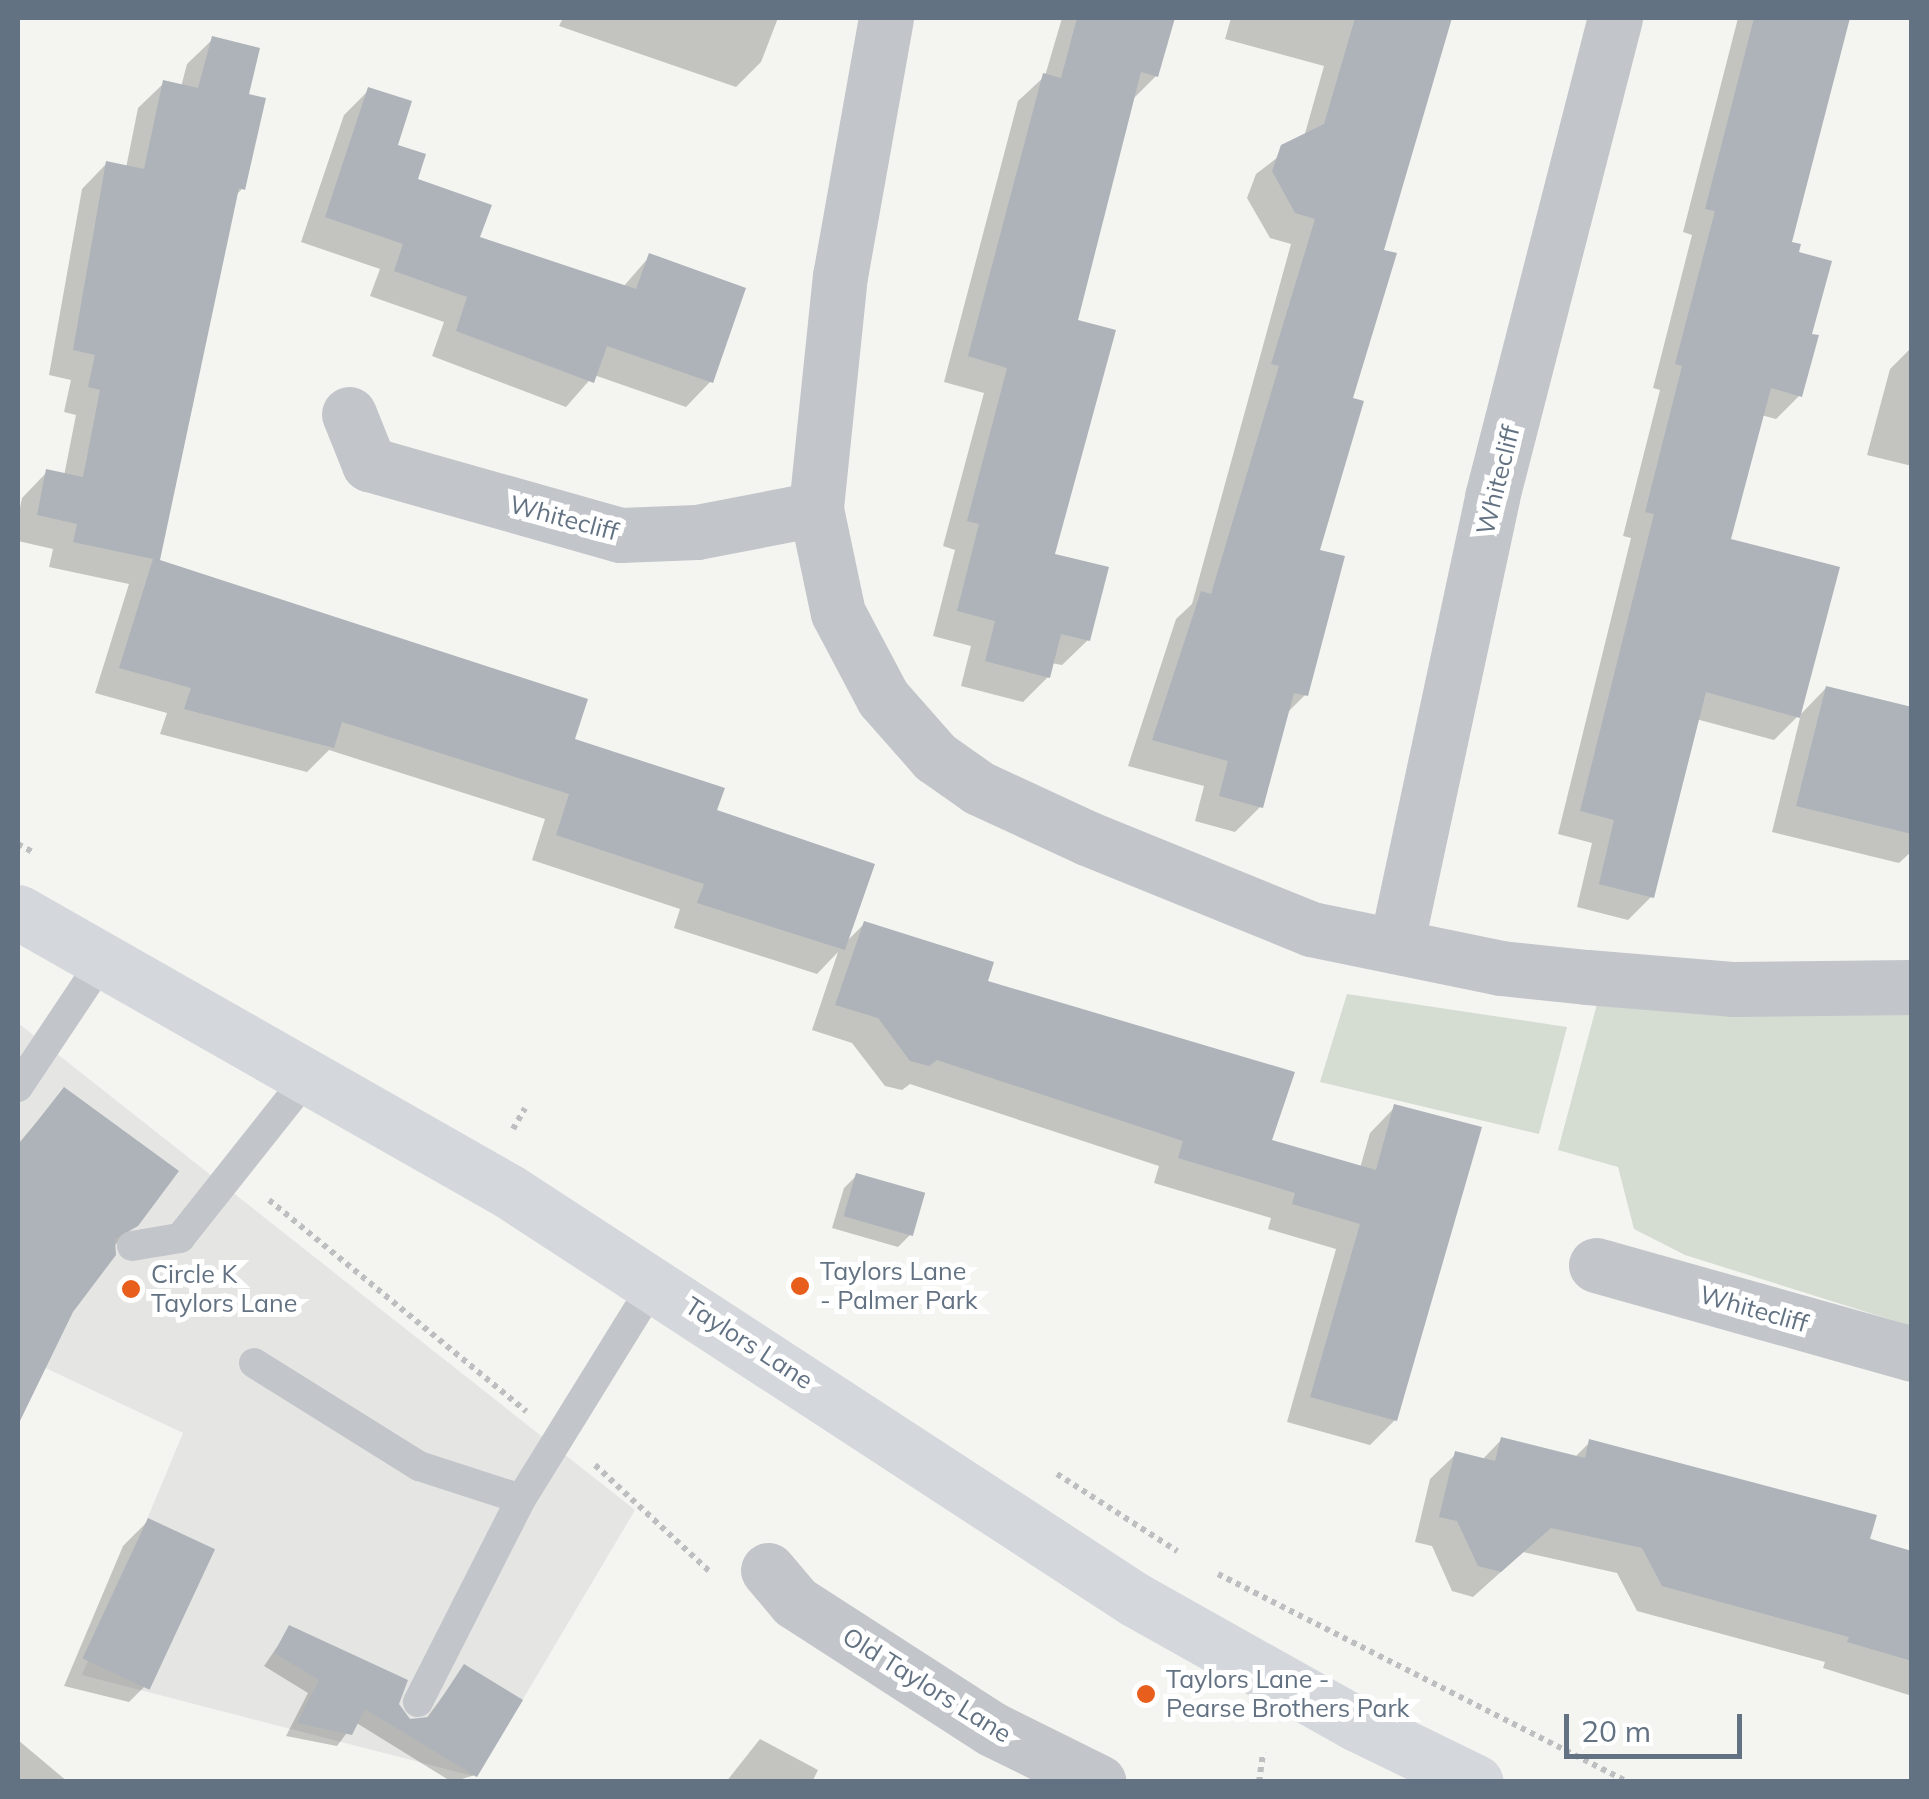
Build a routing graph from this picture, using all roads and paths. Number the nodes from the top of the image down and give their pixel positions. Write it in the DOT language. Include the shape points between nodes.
graph roads {
  1 [pos="886,18"];
  2 [pos="1615,18"];
  3 [pos="348,414"];
  4 [pos="816,509"];
  5 [pos="18,912"];
  6 [pos="1396,946"];
  7 [pos="104,958"];
  8 [pos="1912,987"];
  9 [pos="307,1078"];
  10 [pos="18,1087"];
  11 [pos="235,1172"];
  12 [pos="132,1246"];
  13 [pos="1596,1265"];
  14 [pos="654,1282"];
  15 [pos="1912,1354"];
  16 [pos="254,1364"];
  17 [pos="558,1437"];
  18 [pos="521,1499"];
  19 [pos="744,1576"];
  20 [pos="418,1702"];
  21 [pos="1263,1752"];
  22 [pos="1099,1782"];
  23 [pos="1259,1782"];
  24 [pos="1476,1782"];
  1 -- 4 [label="street" via="840,275"];
  2 -- 6 [label="street, Whitecliff" via="1492,496"];
  3 -- 4 [label="street, Whitecliff" via="369,464 620,535 697,532"];
  4 -- 6 [label="street" via="838,613 883,698 935,757 978,788 1156,866 1311,929"];
  5 -- 7 [label="main road, Taylors Lane"];
  6 -- 8 [label="street" via="1501,968 1732,989"];
  7 -- 9 [label="main road, Taylors Lane"];
  7 -- 10 [label="lane"];
  9 -- 11 [label="lane"];
  9 -- 14 [label="main road, Taylors Lane" via="486,1177"];
  11 -- 12 [label="lane" via="180,1238"];
  11 -- 17 [label="path"];
  13 -- 15 [label="street, Whitecliff"];
  14 -- 17 [label="lane"];
  14 -- 24 [label="main road, Taylors Lane" via="1134,1599 1357,1724"];
  16 -- 18 [label="lane" via="419,1466"];
  17 -- 18 [label="lane"];
  17 -- 19 [label="path"];
  18 -- 20 [label="lane"];
  19 -- 22 [label="street, Old Taylors Lane" via="992,1730"];
  21 -- 23 [label="path"];
}
